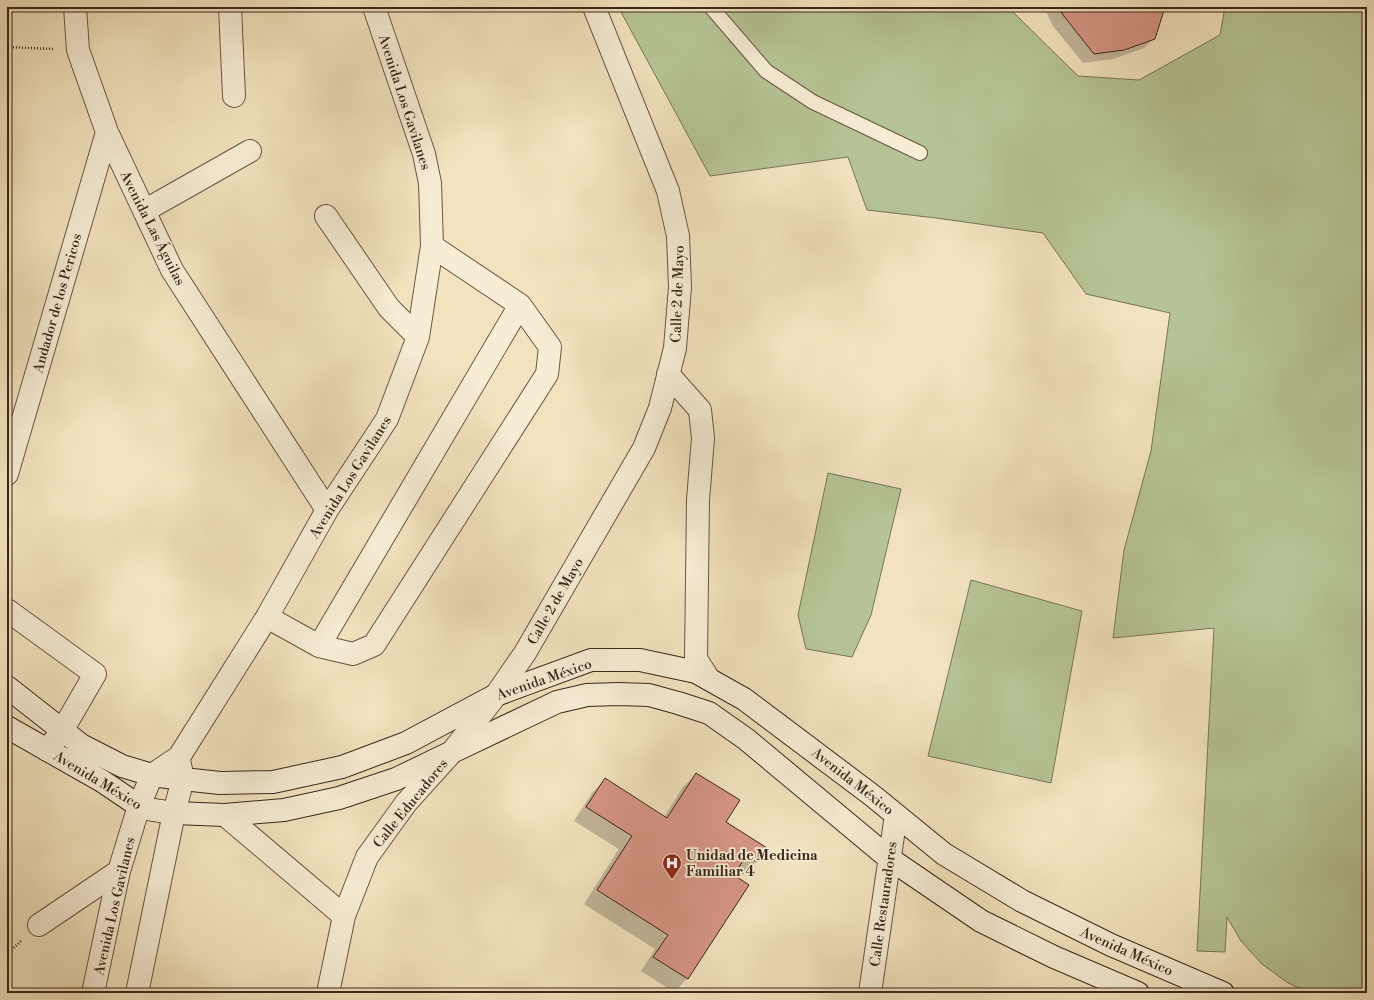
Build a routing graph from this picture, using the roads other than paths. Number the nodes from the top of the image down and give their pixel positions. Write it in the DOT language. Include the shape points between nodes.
graph roads {
  1 [pos="75,7"];
  2 [pos="230,7"];
  3 [pos="374,7"];
  4 [pos="594,7"];
  5 [pos="712,7"];
  6 [pos="234,96"];
  7 [pos="106,132"];
  8 [pos="250,151"];
  9 [pos="920,153"];
  10 [pos="144,211"];
  11 [pos="326,216"];
  12 [pos="432,246"];
  13 [pos="520,305"];
  14 [pos="418,337"];
  15 [pos="668,374"];
  16 [pos="7,474"];
  17 [pos="327,510"];
  18 [pos="7,610"];
  19 [pos="267,617"];
  20 [pos="320,646"];
  21 [pos="709,679"];
  22 [pos="7,687"];
  23 [pos="496,695"];
  24 [pos="7,727"];
  25 [pos="62,731"];
  26 [pos="47,750"];
  27 [pos="452,752"];
  28 [pos="179,757"];
  29 [pos="152,775"];
  30 [pos="183,779"];
  31 [pos="139,806"];
  32 [pos="174,813"];
  33 [pos="225,815"];
  34 [pos="896,815"];
  35 [pos="890,859"];
  36 [pos="119,871"];
  37 [pos="344,916"];
  38 [pos="39,925"];
  39 [pos="93,993"];
  40 [pos="136,993"];
  41 [pos="328,993"];
  42 [pos="870,993"];
  43 [pos="1138,993"];
  44 [pos="1223,993"];
  1 -- 7 [label="street, Avenida Las Águilas" via="78,50"];
  2 -- 6 [label="street"];
  3 -- 12 [label="street, Avenida Los Gavilanes" via="424,154 430,183"];
  4 -- 15 [label="street, Calle 2 de Mayo" via="668,191 678,236 680,287 675,348"];
  5 -- 9 [label="lane" via="766,71 813,102"];
  7 -- 10 [label="street, Avenida Las Águilas"];
  7 -- 16 [label="street, Andador de los Pericos"];
  8 -- 10 [label="street"];
  10 -- 17 [label="street, Avenida Las Águilas" via="172,270"];
  11 -- 14 [label="street" via="389,308"];
  12 -- 13 [label="street"];
  12 -- 14 [label="street, Avenida Los Gavilanes"];
  13 -- 20 [label="street"];
  13 -- 20 [label="street" via="550,347 547,374 374,645 353,654"];
  14 -- 17 [label="street, Avenida Los Gavilanes" via="387,419"];
  15 -- 21 [label="street" via="700,410 703,438 698,500 696,659"];
  15 -- 23 [label="street, Calle 2 de Mayo" via="660,408 644,448 525,653"];
  17 -- 19 [label="street, Avenida Los Gavilanes"];
  18 -- 25 [label="street" via="95,674"];
  19 -- 20 [label="street"];
  19 -- 28 [label="street, Avenida Los Gavilanes"];
  21 -- 23 [label="street, Avenida México" via="696,672 640,660 591,660"];
  21 -- 34 [label="street, Avenida México" via="744,699"];
  22 -- 25 [label="street, Avenida México"];
  23 -- 27 [label="street, Calle 2 de Mayo"];
  23 -- 30 [label="street, Avenida México" via="406,743 342,767 273,782 220,783"];
  24 -- 26 [label="street, Avenida México"];
  25 -- 26 [label="street"];
  25 -- 29 [label="street, Avenida México" via="81,745 122,766"];
  26 -- 31 [label="street, Avenida México" via="102,781"];
  27 -- 33 [label="street, Avenida México" via="396,780 339,798 284,810"];
  27 -- 35 [label="street, Avenida México" via="558,702 587,695 649,695 708,713 746,739"];
  27 -- 37 [label="street, Calle Educadores" via="406,803 367,857"];
  28 -- 29 [label="street"];
  28 -- 30 [label="street"];
  29 -- 30 [label="street, Avenida México"];
  29 -- 31 [label="street, Avenida Los Gavilanes"];
  30 -- 32 [label="street"];
  31 -- 32 [label="street, Avenida México"];
  31 -- 36 [label="street, Avenida Los Gavilanes"];
  32 -- 33 [label="street, Avenida México"];
  32 -- 40 [label="street"];
  33 -- 37 [label="street"];
  34 -- 35 [label="street, Calle Restauradores"];
  34 -- 44 [label="street, Avenida México" via="944,854 1022,901 1111,945"];
  35 -- 42 [label="street, Calle Restauradores"];
  35 -- 43 [label="street, Avenida México" via="980,921 1054,957"];
  36 -- 38 [label="street"];
  36 -- 39 [label="street, Avenida Los Gavilanes"];
  37 -- 41 [label="street, Calle Educadores"];
}
